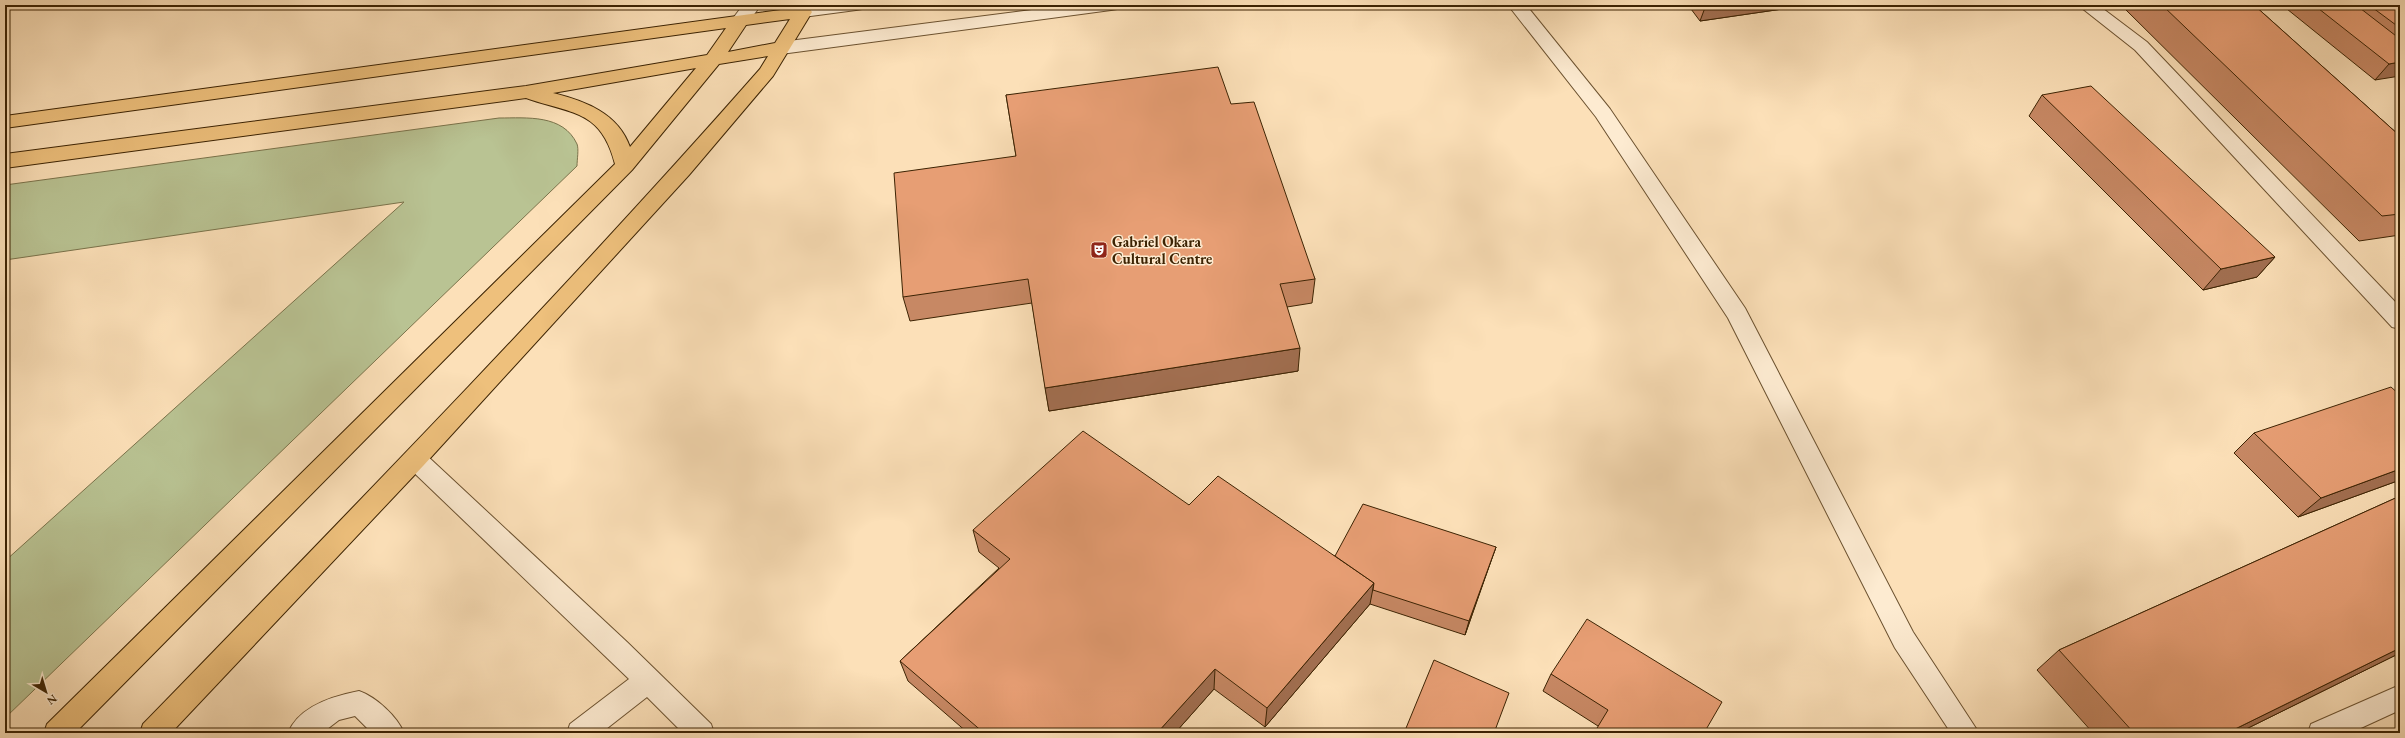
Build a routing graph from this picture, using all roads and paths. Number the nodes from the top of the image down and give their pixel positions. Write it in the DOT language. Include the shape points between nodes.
graph roads {
  1 [pos="856,5"];
  2 [pos="1111,5"];
  3 [pos="1517,5"];
  4 [pos="2087,5"];
  5 [pos="806,8"];
  6 [pos="746,13"];
  7 [pos="782,48"];
  8 [pos="713,60"];
  9 [pos="526,92"];
  10 [pos="5,122"];
  11 [pos="5,161"];
  12 [pos="625,165"];
  13 [pos="2400,321"];
  14 [pos="415,459"];
  15 [pos="648,680"];
  16 [pos="2400,697"];
  17 [pos="57,733"];
  18 [pos="152,733"];
  19 [pos="301,733"];
  20 [pos="391,733"];
  21 [pos="580,733"];
  22 [pos="701,733"];
  23 [pos="1966,733"];
  24 [pos="2321,733"];
  1 -- 5 [label="street"];
  2 -- 7 [label="street"];
  3 -- 23 [label="street" via="1603,114 1737,314 1904,640"];
  4 -- 13 [label="street" via="2141,46"];
  5 -- 6 [label="main road"];
  5 -- 7 [label="main road"];
  6 -- 8 [label="main road"];
  6 -- 10 [label="main road"];
  7 -- 8 [label="main road"];
  7 -- 14 [label="main road" via="767,72 682,170"];
  8 -- 9 [label="main road"];
  8 -- 12 [label="main road"];
  9 -- 11 [label="main road"];
  9 -- 12 [label="main road" via="570,104 602,119 618,141"];
  12 -- 17 [label="main road"];
  14 -- 15 [label="street"];
  14 -- 18 [label="main road"];
  15 -- 21 [label="street"];
  15 -- 22 [label="street"];
  16 -- 24 [label="street"];
  19 -- 20 [label="street" via="332,709 359,703"];
}
